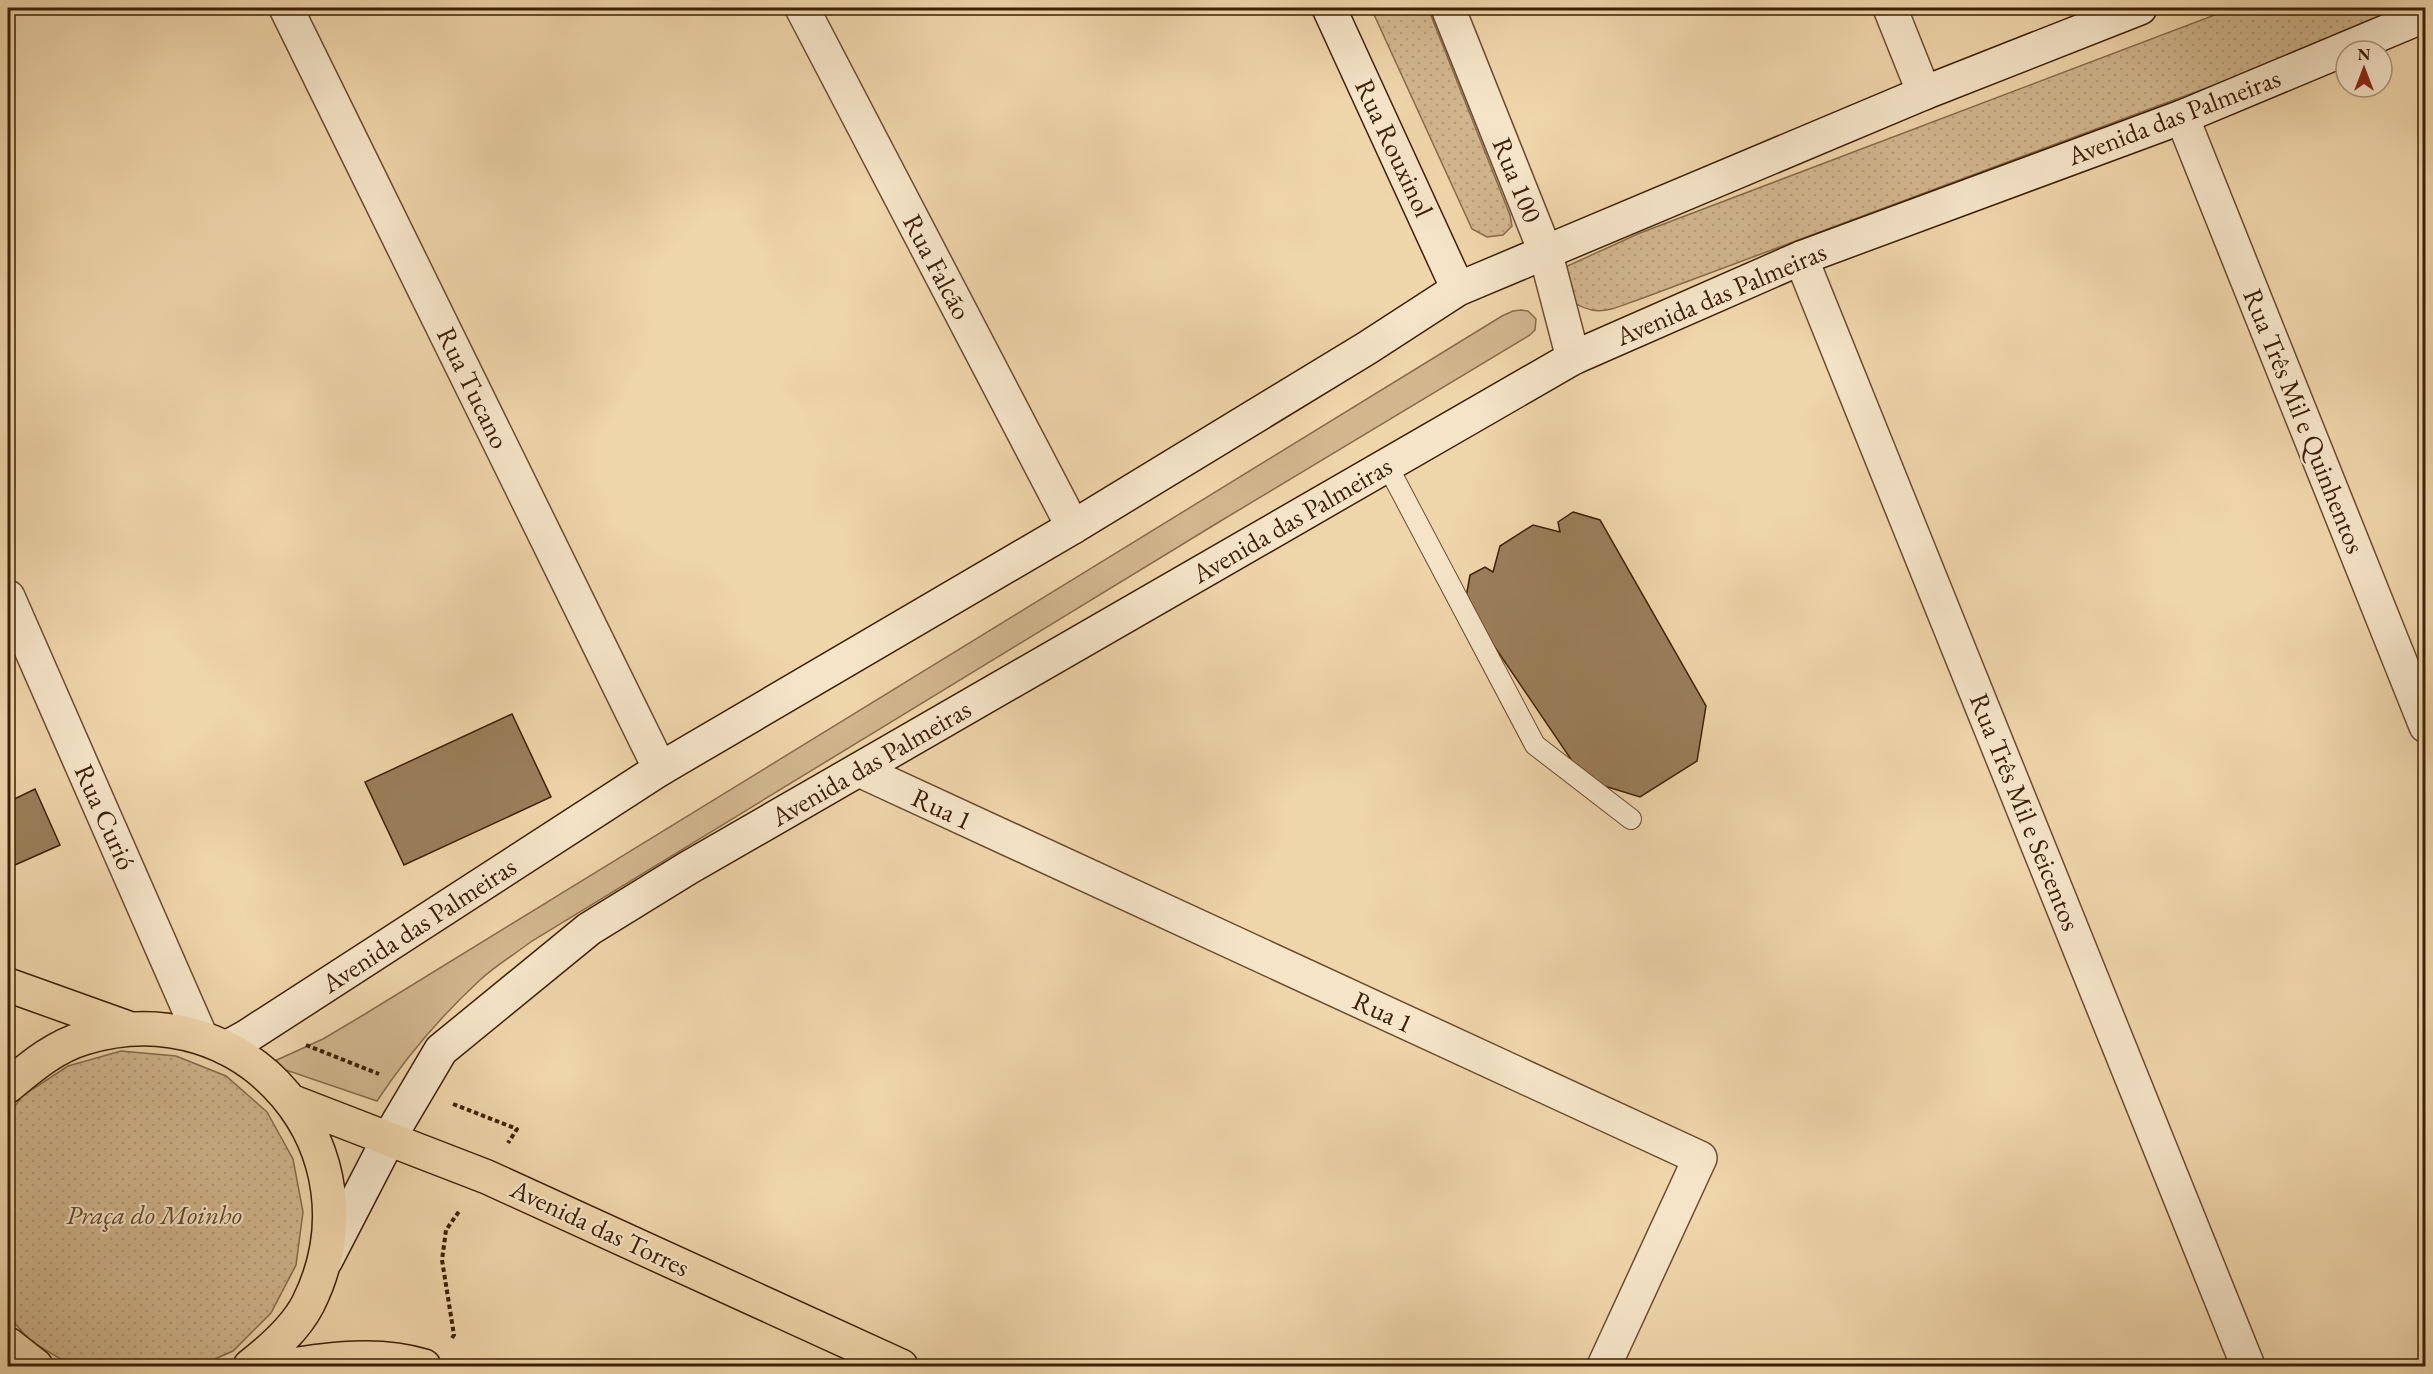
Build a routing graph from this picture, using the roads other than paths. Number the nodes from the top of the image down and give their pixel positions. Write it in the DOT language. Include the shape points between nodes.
graph roads {
  1 [pos="286,8"];
  2 [pos="802,8"];
  3 [pos="1329,8"];
  4 [pos="1448,8"];
  5 [pos="1890,8"];
  6 [pos="2140,8"];
  7 [pos="2426,15"];
  8 [pos="1924,93"];
  9 [pos="2182,117"];
  10 [pos="1545,251"];
  11 [pos="1801,258"];
  12 [pos="1458,289"];
  13 [pos="1573,358"];
  14 [pos="1387,465"];
  15 [pos="1073,527"];
  16 [pos="8,597"];
  17 [pos="2426,726"];
  18 [pos="660,769"];
  19 [pos="859,770"];
  20 [pos="1631,819"];
  21 [pos="8,985"];
  22 [pos="128,1028"];
  23 [pos="214,1042"];
  24 [pos="8,1086"];
  25 [pos="293,1102"];
  26 [pos="389,1138"];
  27 [pos="326,1260"];
  28 [pos="8,1344"];
  29 [pos="36,1366"];
  30 [pos="250,1366"];
  31 [pos="284,1366"];
  32 [pos="424,1366"];
  33 [pos="901,1366"];
  34 [pos="1604,1366"];
  35 [pos="2248,1366"];
  1 -- 18 [label="street, Rua Tucano"];
  2 -- 15 [label="street, Rua Falcão"];
  3 -- 12 [label="street, Rua Rouxinol"];
  4 -- 10 [label="street, Rua 100"];
  5 -- 8 [label="street"];
  6 -- 8 [label="street, Avenida das Palmeiras"];
  7 -- 9 [label="street, Avenida das Palmeiras"];
  8 -- 10 [label="street, Avenida das Palmeiras"];
  9 -- 11 [label="street, Avenida das Palmeiras"];
  9 -- 17 [label="street, Rua Três Mil e Quinhentos"];
  10 -- 12 [label="street, Avenida das Palmeiras"];
  10 -- 13 [label="street, Rua 100"];
  11 -- 13 [label="street, Avenida das Palmeiras"];
  11 -- 35 [label="street, Rua Três Mil e Seicentos"];
  12 -- 15 [label="street, Avenida das Palmeiras"];
  13 -- 14 [label="street, Avenida das Palmeiras"];
  14 -- 19 [label="street, Avenida das Palmeiras"];
  14 -- 20 [label="lane" via="1535,745"];
  15 -- 18 [label="street, Avenida das Palmeiras"];
  16 -- 23 [label="street, Rua Curió"];
  18 -- 23 [label="street, Avenida das Palmeiras" via="246,1037"];
  19 -- 26 [label="street, Avenida das Palmeiras" via="688,867 590,929 441,1050"];
  19 -- 34 [label="street, Rua 1" via="1700,1158"];
  21 -- 22 [label="main road"];
  22 -- 23 [label="main road" via="165,1029"];
  22 -- 24 [label="main road" via="82,1038 42,1058"];
  23 -- 25 [label="main road" via="263,1071"];
  25 -- 26 [label="main road, Avenida das Torres"];
  25 -- 27 [label="main road" via="320,1151 331,1205"];
  26 -- 27 [label="street, Avenida das Palmeiras"];
  26 -- 33 [label="main road, Avenida das Torres" via="487,1177"];
  27 -- 30 [label="main road" via="308,1305 279,1343"];
  28 -- 29 [label="main road"];
  31 -- 32 [label="main road" via="334,1358 406,1360"];
}
